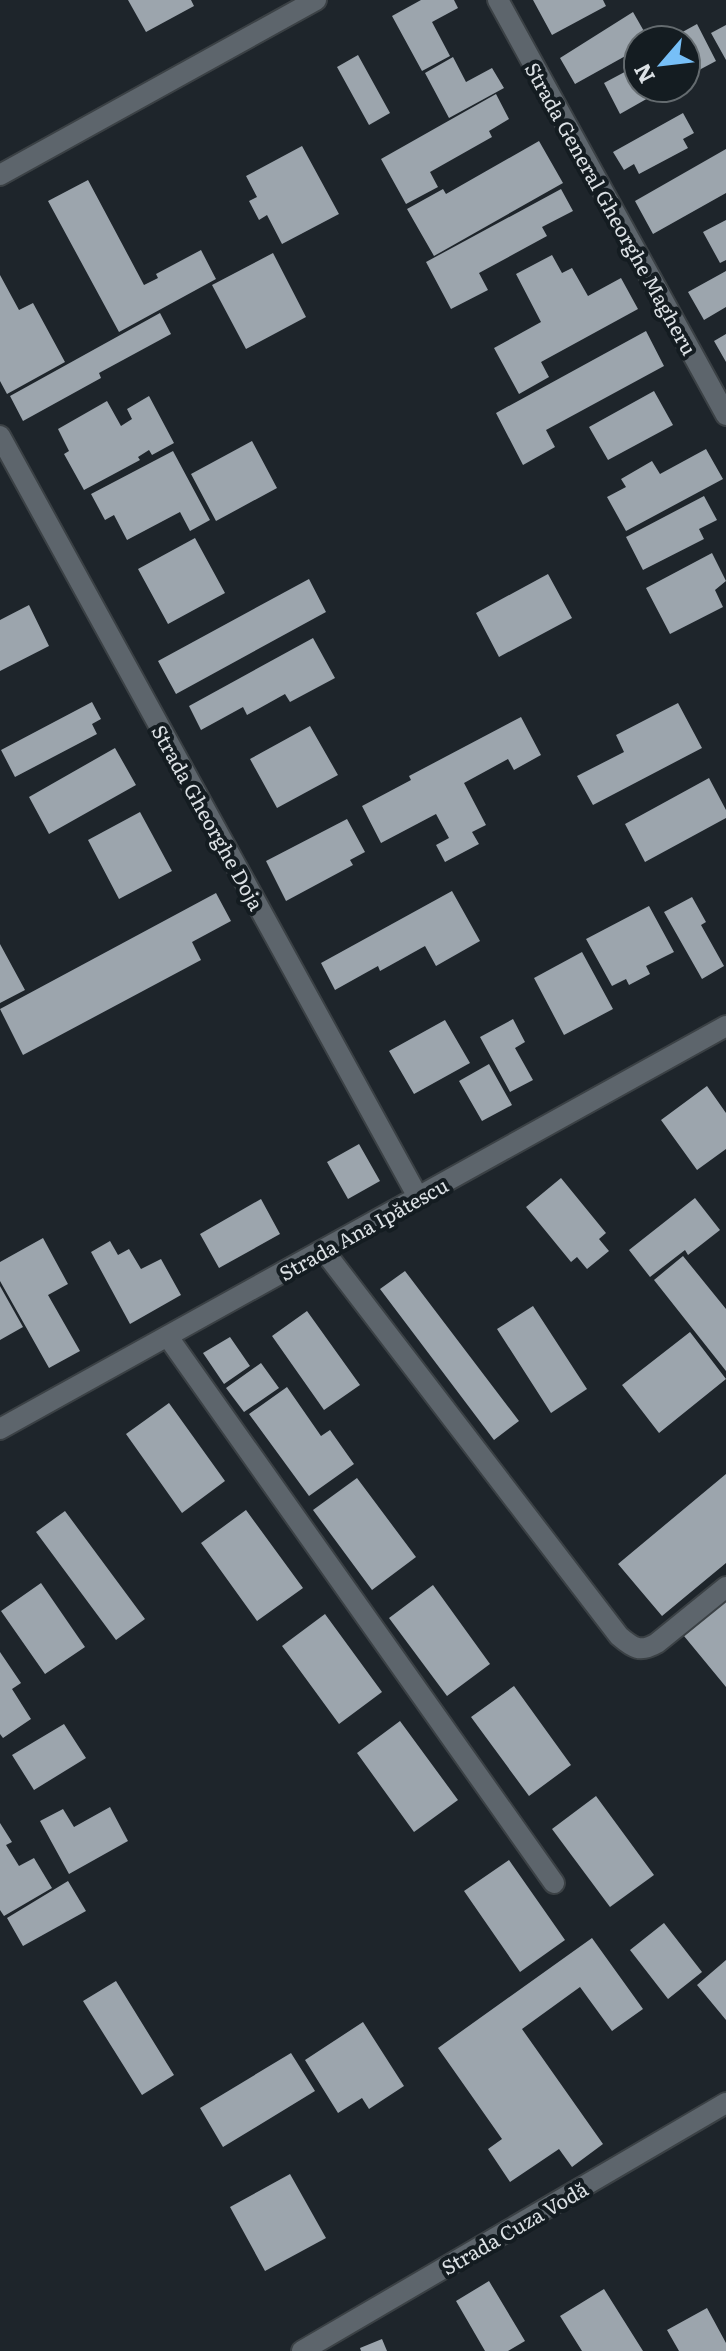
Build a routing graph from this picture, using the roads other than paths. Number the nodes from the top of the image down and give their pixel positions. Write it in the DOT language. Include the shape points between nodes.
graph roads {
  1 [pos="316,0"];
  2 [pos="498,0"];
  3 [pos="0,175"];
  4 [pos="726,415"];
  5 [pos="0,436"];
  6 [pos="726,1026"];
  7 [pos="418,1197"];
  8 [pos="324,1251"];
  9 [pos="168,1337"];
  10 [pos="0,1429"];
  11 [pos="726,1587"];
  12 [pos="554,1883"];
  13 [pos="726,2103"];
  14 [pos="302,2351"];
  1 -- 3 [label="street"];
  2 -- 4 [label="street, Strada General Gheorghe Magheru"];
  5 -- 7 [label="street, Strada Gheorghe Doja"];
  6 -- 7 [label="street, Strada Ana Ipătescu"];
  7 -- 8 [label="street, Strada Ana Ipătescu"];
  8 -- 9 [label="street, Strada Ana Ipătescu"];
  8 -- 11 [label="street" via="634,1649 657,1643"];
  9 -- 10 [label="street, Strada Ana Ipătescu"];
  9 -- 12 [label="street"];
  13 -- 14 [label="street, Strada Cuza Vodă"];
}
